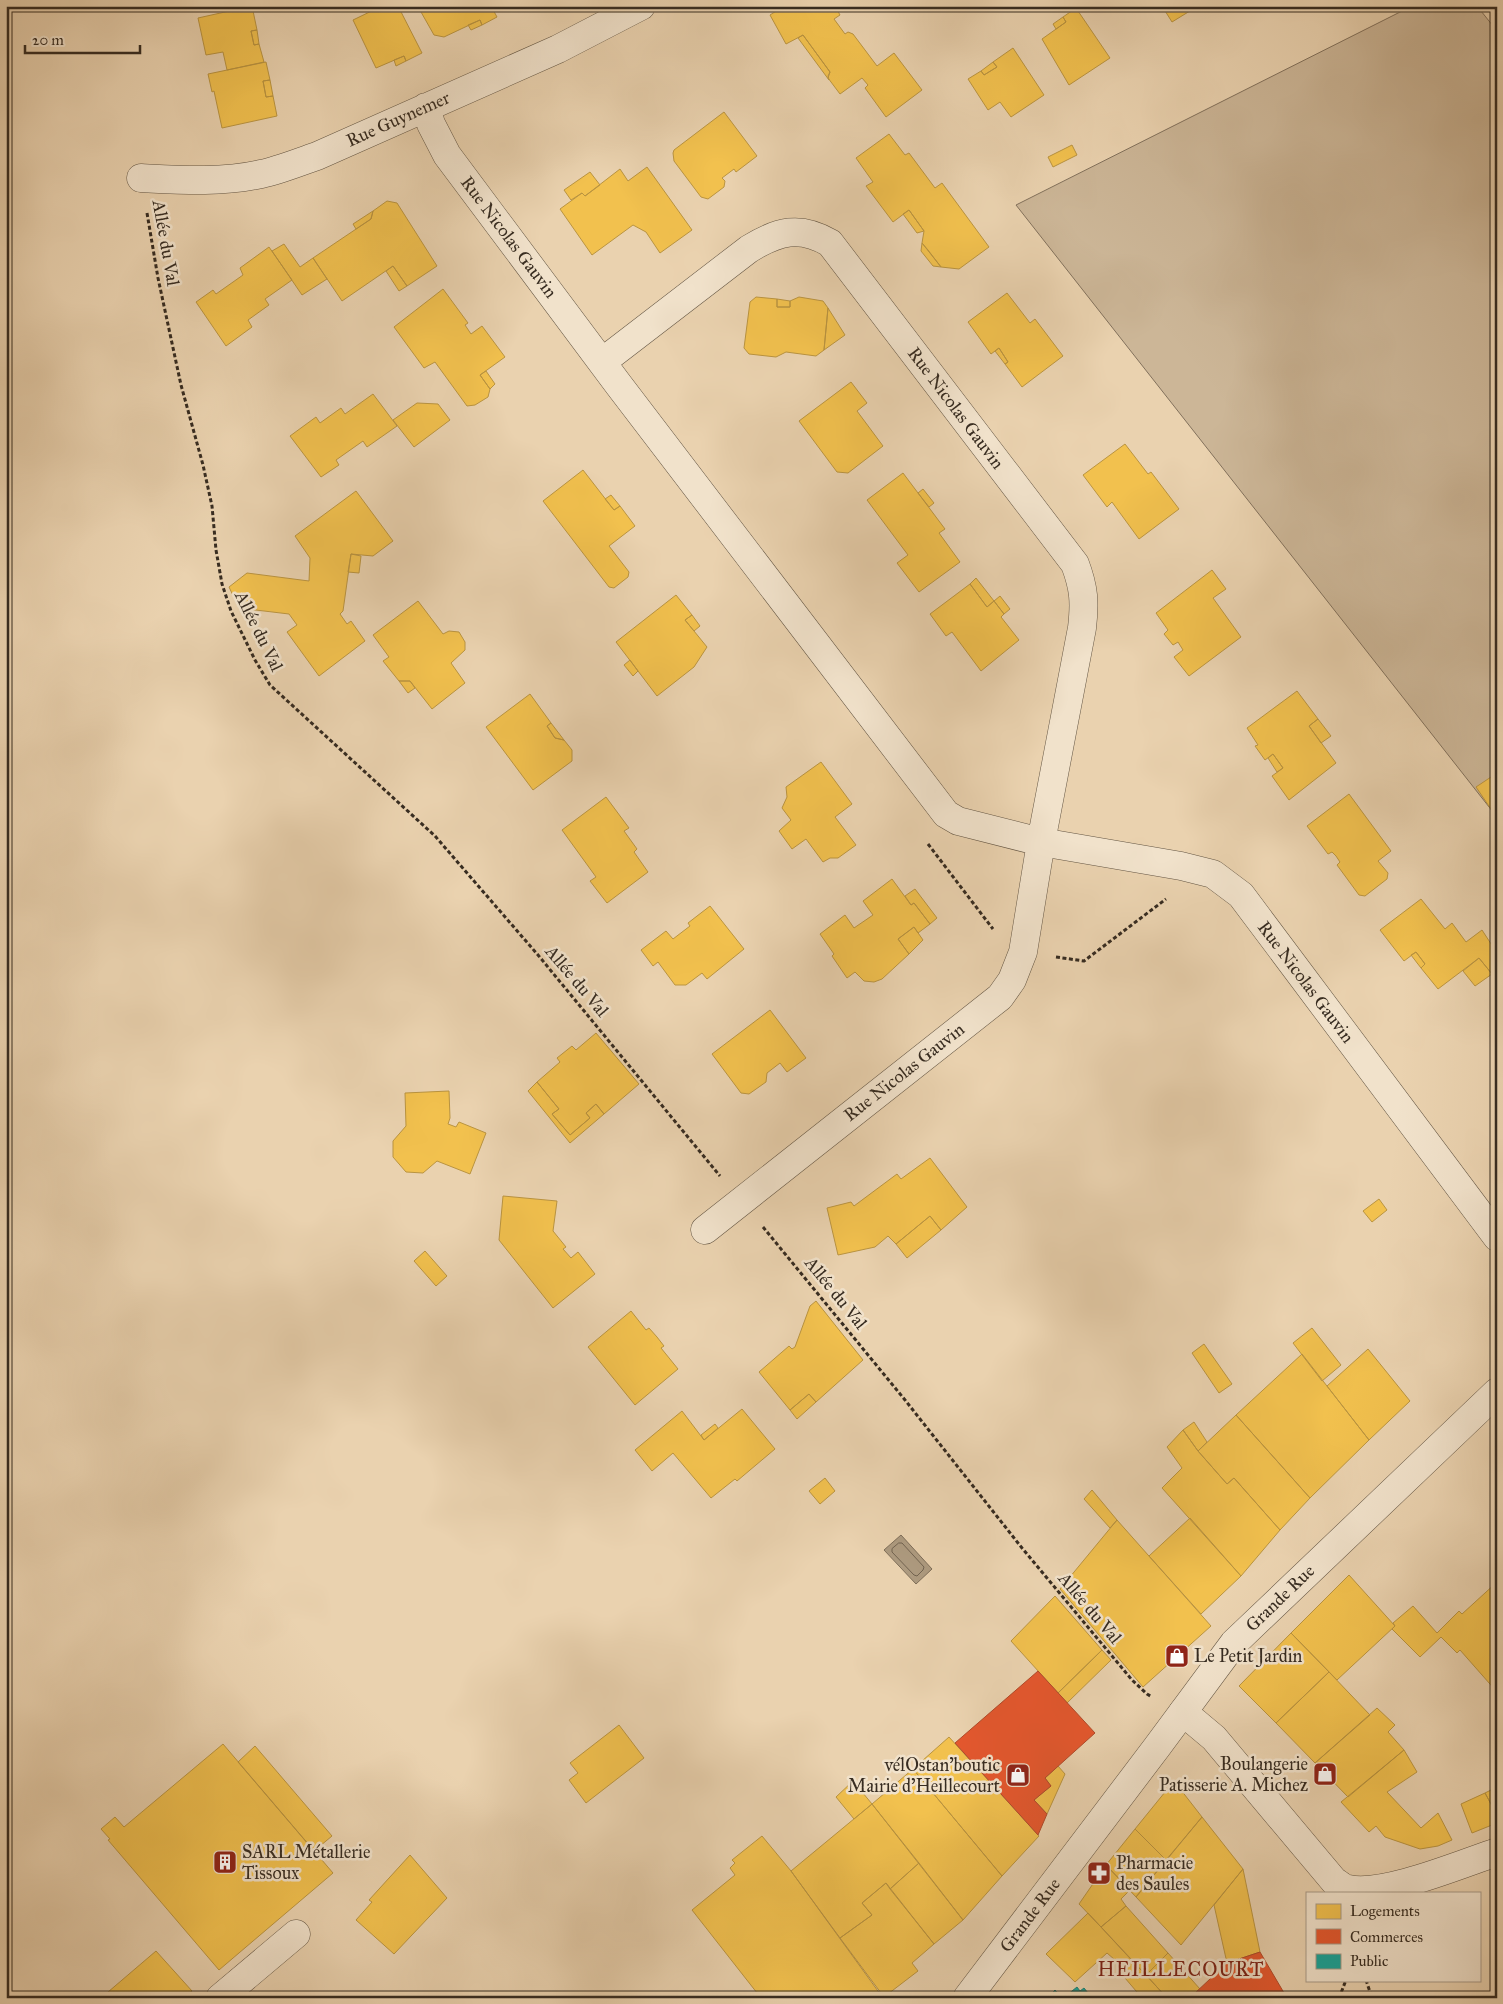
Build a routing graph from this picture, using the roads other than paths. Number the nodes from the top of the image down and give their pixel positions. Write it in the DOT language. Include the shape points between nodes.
graph roads {
  1 [pos="641,6"];
  2 [pos="426,107"];
  3 [pos="141,178"];
  4 [pos="602,362"];
  5 [pos="1041,842"];
  6 [pos="705,1230"];
  7 [pos="1497,1237"];
  8 [pos="1497,1392"];
  9 [pos="1183,1712"];
  10 [pos="1485,1856"];
  11 [pos="296,1934"];
  12 [pos="220,1998"];
  13 [pos="967,1998"];
  1 -- 2 [label="street, Rue Guynemer" via="558,49"];
  2 -- 3 [label="street, Rue Guynemer" via="317,156 261,174 185,180"];
  2 -- 4 [label="street, Rue Nicolas Gauvin" via="447,155"];
  4 -- 5 [label="street, Rue Nicolas Gauvin" via="946,814 958,821"];
  4 -- 5 [label="street, Rue Nicolas Gauvin" via="769,236 804,232 830,243 1076,564 1083,583 1082,628"];
  5 -- 6 [label="street, Rue Nicolas Gauvin" via="1023,952 1012,980 1000,996"];
  5 -- 7 [label="street, Rue Nicolas Gauvin" via="1213,874 1241,895"];
  8 -- 9 [label="street, Grande Rue" via="1234,1642"];
  9 -- 10 [label="street" via="1214,1738 1334,1881 1346,1889 1391,1887"];
  9 -- 13 [label="street, Grande Rue"];
  11 -- 12 [label="street"];
}
